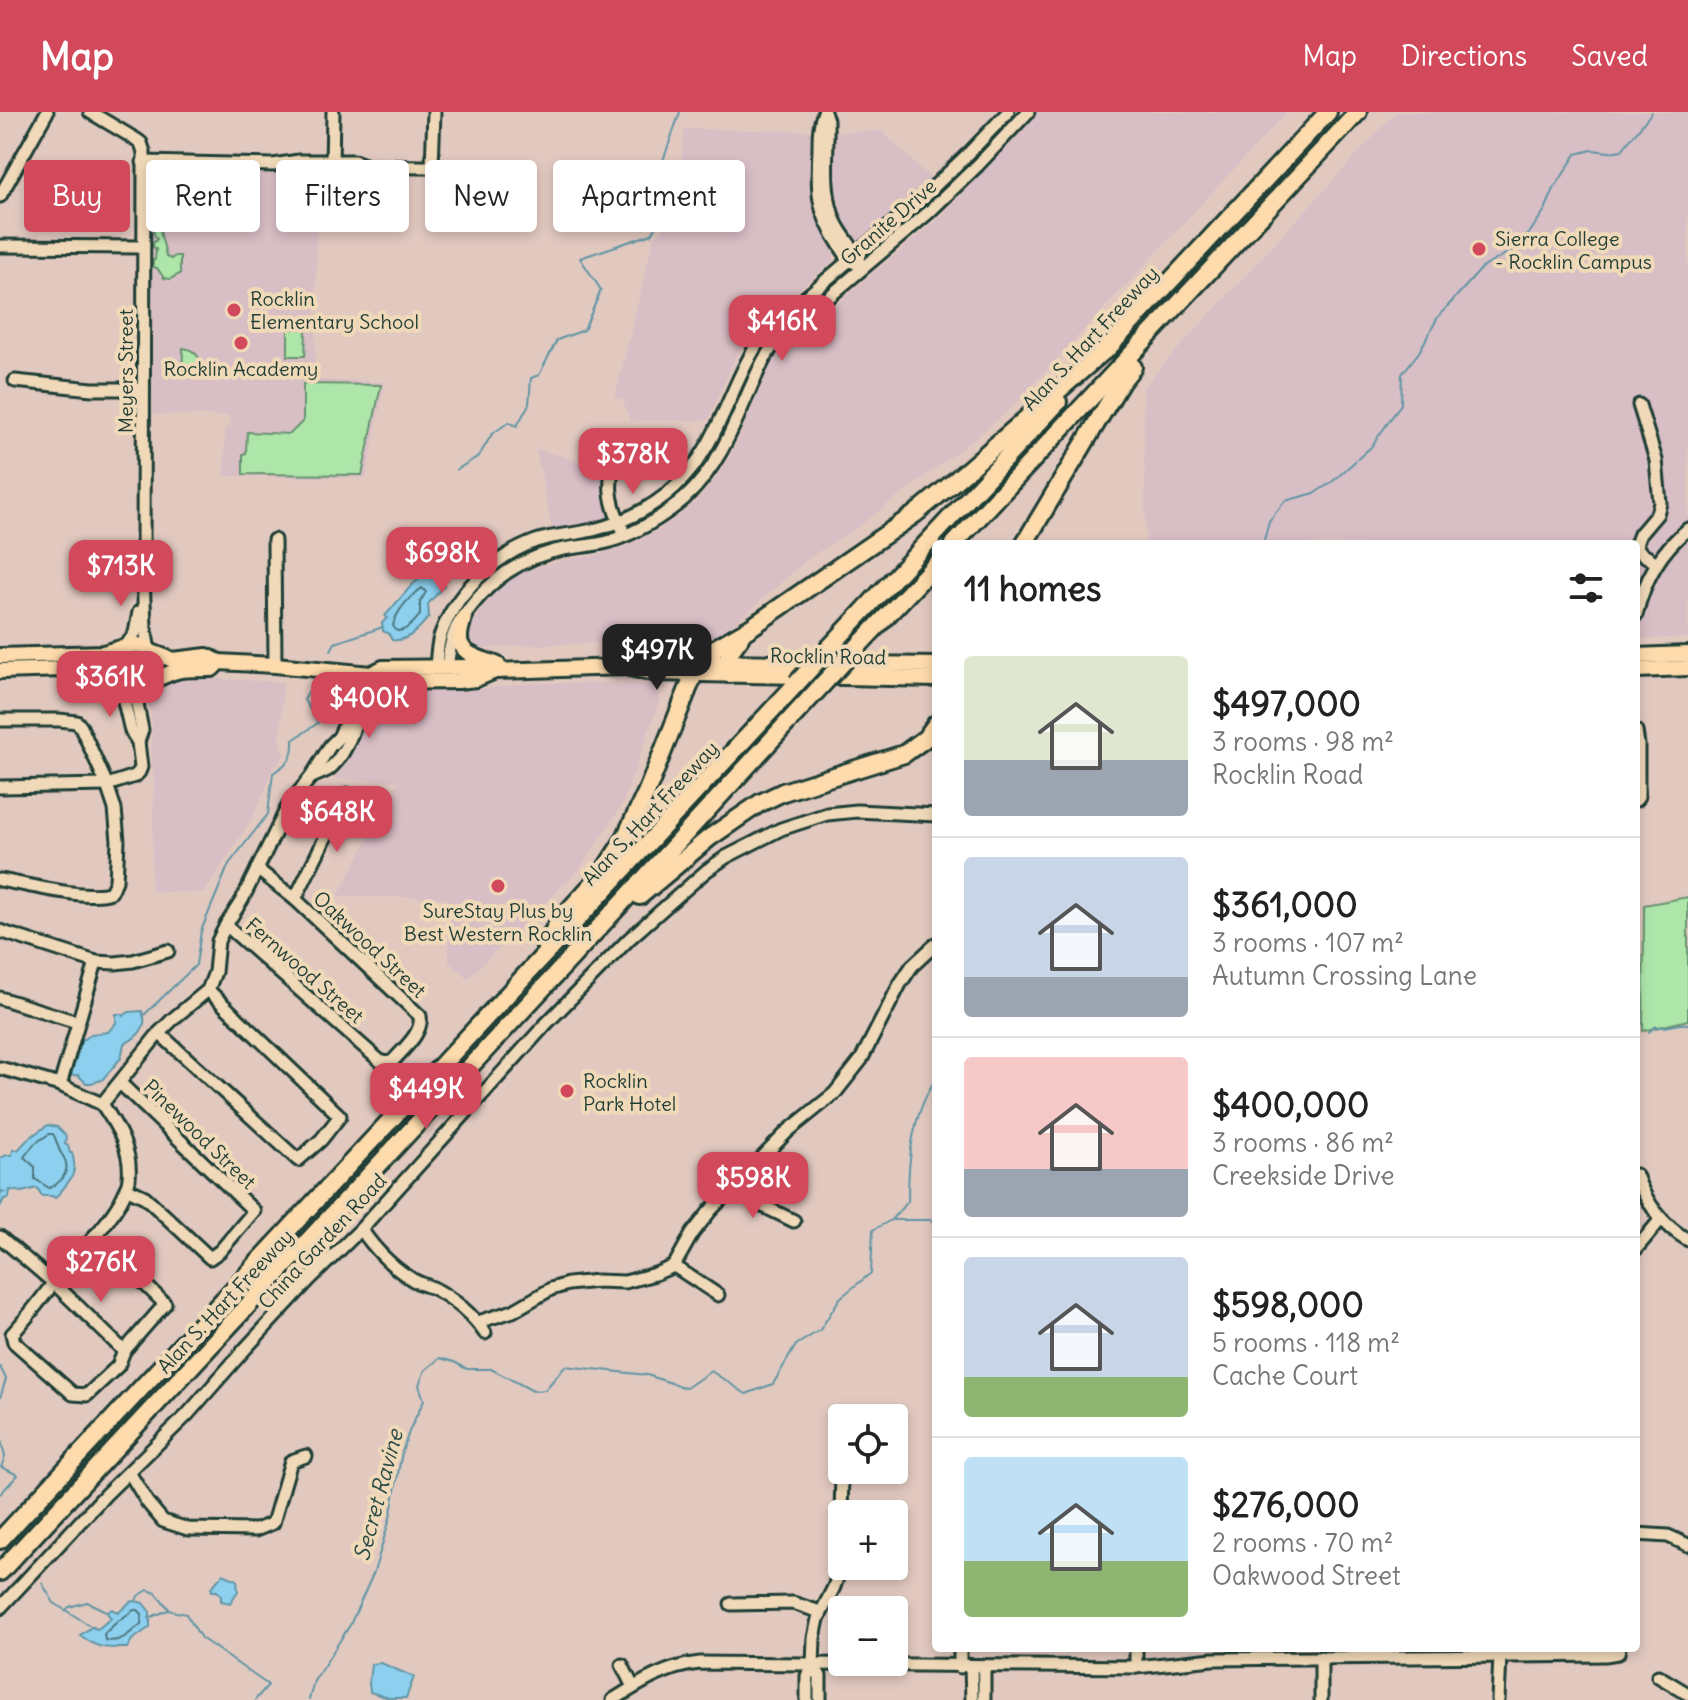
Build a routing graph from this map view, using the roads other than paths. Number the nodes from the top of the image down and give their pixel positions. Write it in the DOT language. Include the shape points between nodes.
graph roads {
  1 [pos="47,112"];
  2 [pos="90,112"];
  3 [pos="333,112"];
  4 [pos="434,112"];
  5 [pos="824,112"];
  6 [pos="1008,112"];
  7 [pos="1028,112"];
  8 [pos="1328,112"];
  9 [pos="1358,112"];
  10 [pos="332,160"];
  11 [pos="432,160"];
  12 [pos="143,162"];
  13 [pos="828,162"];
  14 [pos="273,165"];
  15 [pos="276,165"];
  16 [pos="276,166"];
  17 [pos="0,196"];
  18 [pos="818,196"];
  19 [pos="0,246"];
  20 [pos="143,247"];
  21 [pos="854,258"];
  22 [pos="863,269"];
  23 [pos="1193,290"];
  24 [pos="1112,344"];
  25 [pos="15,381"];
  26 [pos="143,389"];
  27 [pos="1639,405"];
  28 [pos="616,451"];
  29 [pos="619,522"];
  30 [pos="1688,529"];
  31 [pos="626,535"];
  32 [pos="274,540"];
  33 [pos="958,540"];
  34 [pos="1026,540"];
  35 [pos="1638,540"];
  36 [pos="1640,551"];
  37 [pos="1657,563"];
  38 [pos="932,568"];
  39 [pos="143,580"];
  40 [pos="1640,599"];
  41 [pos="464,617"];
  42 [pos="750,628"];
  43 [pos="125,647"];
  44 [pos="149,651"];
  45 [pos="1688,654"];
  46 [pos="1640,656"];
  47 [pos="1,658"];
  48 [pos="219,662"];
  49 [pos="275,665"];
  50 [pos="932,665"];
  51 [pos="699,668"];
  52 [pos="729,668"];
  53 [pos="1688,668"];
  54 [pos="1640,669"];
  55 [pos="502,670"];
  56 [pos="0,671"];
  57 [pos="351,673"];
  58 [pos="441,674"];
  59 [pos="932,679"];
  60 [pos="119,680"];
  61 [pos="145,683"];
  62 [pos="0,720"];
  63 [pos="932,730"];
  64 [pos="138,742"];
  65 [pos="107,785"];
  66 [pos="0,787"];
  67 [pos="347,794"];
  68 [pos="932,815"];
  69 [pos="257,869"];
  70 [pos="0,880"];
  71 [pos="295,899"];
  72 [pos="226,925"];
  73 [pos="0,931"];
  74 [pos="932,948"];
  75 [pos="168,951"];
  76 [pos="571,958"];
  77 [pos="96,962"];
  78 [pos="530,971"];
  79 [pos="208,990"];
  80 [pos="0,998"];
  81 [pos="420,1016"];
  82 [pos="77,1022"];
  83 [pos="159,1033"];
  84 [pos="0,1068"];
  85 [pos="120,1083"];
  86 [pos="60,1085"];
  87 [pos="102,1104"];
  88 [pos="1640,1184"];
  89 [pos="737,1185"];
  90 [pos="126,1188"];
  91 [pos="1661,1219"];
  92 [pos="794,1221"];
  93 [pos="361,1229"];
  94 [pos="95,1235"];
  95 [pos="0,1237"];
  96 [pos="1688,1240"];
  97 [pos="1640,1244"];
  98 [pos="674,1266"];
  99 [pos="54,1283"];
  100 [pos="718,1295"];
  101 [pos="478,1322"];
  102 [pos="485,1333"];
  103 [pos="124,1351"];
  104 [pos="306,1456"];
  105 [pos="129,1472"];
  106 [pos="842,1484"];
  107 [pos="1640,1534"];
  108 [pos="0,1540"];
  109 [pos="1688,1545"];
  110 [pos="0,1572"];
  111 [pos="731,1604"];
  112 [pos="0,1608"];
  113 [pos="820,1612"];
  114 [pos="963,1652"];
  115 [pos="1136,1652"];
  116 [pos="1613,1652"];
  117 [pos="1500,1656"];
  118 [pos="1321,1657"];
  119 [pos="622,1665"];
  120 [pos="813,1665"];
  121 [pos="972,1667"];
  122 [pos="1136,1667"];
  123 [pos="1658,1676"];
  124 [pos="633,1687"];
  125 [pos="1688,1694"];
  126 [pos="613,1700"];
  127 [pos="807,1700"];
  128 [pos="820,1700"];
  129 [pos="972,1700"];
  130 [pos="984,1700"];
  131 [pos="1321,1700"];
  132 [pos="1498,1700"];
  1 -- 17 [label="street"];
  2 -- 12 [label="street" via="137,140"];
  3 -- 10 [label="street"];
  4 -- 11 [label="street"];
  5 -- 13 [label="street"];
  5 -- 18 [label="street"];
  6 -- 21 [label="street, Granite Drive"];
  7 -- 22 [label="street, Granite Drive" via="949,193"];
  8 -- 24 [label="highway, Alan S. Hart Freeway"];
  9 -- 23 [label="highway, Alan S. Hart Freeway"];
  12 -- 14 [label="street"];
  12 -- 20 [label="street, Meyers Street"];
  13 -- 18 [label="street"];
  13 -- 21 [label="street" via="832,214"];
  14 -- 15 [label="street"];
  14 -- 16 [label="street"];
  18 -- 21 [label="street" via="829,227"];
  19 -- 20 [label="street"];
  20 -- 26 [label="street, Meyers Street"];
  21 -- 22 [label="street"];
  21 -- 29 [label="street, Granite Drive" via="766,331 750,353 708,445 684,478 647,508"];
  22 -- 31 [label="street, Granite Drive" via="770,349 724,447 695,488 671,510"];
  23 -- 33 [label="highway, Alan S. Hart Freeway"];
  23 -- 34 [label="highway" via="1121,382"];
  24 -- 42 [label="highway" via="915,514"];
  24 -- 78 [label="highway, Alan S. Hart Freeway, bridge"];
  25 -- 26 [label="street"];
  26 -- 39 [label="street, Meyers Street"];
  27 -- 35 [label="street" via="1656,460 1660,503"];
  28 -- 29 [label="street" via="610,490"];
  29 -- 31 [label="street"];
  29 -- 58 [label="street, Granite Drive" via="536,541 493,565 453,610 441,636"];
  30 -- 37 [label="street"];
  31 -- 41 [label="street, Granite Drive" via="528,560 491,583"];
  32 -- 49 [label="street"];
  36 -- 37 [label="street"];
  37 -- 40 [label="street"];
  38 -- 76 [label="highway, Alan S. Hart Freeway, bridge"];
  39 -- 43 [label="street, Meyers Street" via="137,627"];
  39 -- 44 [label="street, Meyers Street"];
  41 -- 55 [label="main road" via="460,641 466,652"];
  41 -- 58 [label="street, Granite Drive"];
  42 -- 51 [label="highway" via="712,650"];
  42 -- 52 [label="highway" via="732,647"];
  43 -- 44 [label="main road"];
  43 -- 47 [label="main road" via="103,653"];
  43 -- 60 [label="main road" via="114,660"];
  44 -- 48 [label="main road, Rocklin Road" via="168,659 207,656"];
  44 -- 61 [label="main road" via="155,665"];
  45 -- 46 [label="main road"];
  48 -- 49 [label="main road, Rocklin Road"];
  48 -- 61 [label="main road, Rocklin Road" via="212,669 180,670"];
  49 -- 57 [label="main road, Rocklin Road"];
  50 -- 52 [label="main road, Rocklin Road"];
  51 -- 52 [label="main road, Rocklin Road"];
  51 -- 55 [label="main road, Rocklin Road" via="653,673 624,667"];
  51 -- 78 [label="highway" via="624,840 602,874 560,920"];
  52 -- 59 [label="main road, Rocklin Road"];
  53 -- 54 [label="main road"];
  55 -- 58 [label="main road, Rocklin Road" via="476,679"];
  56 -- 60 [label="main road" via="97,668"];
  57 -- 58 [label="main road, Rocklin Road" via="371,674 383,668"];
  57 -- 69 [label="street" via="339,737 289,804"];
  60 -- 61 [label="main road" via="135,686"];
  60 -- 64 [label="street"];
  61 -- 64 [label="street" via="137,704 142,730"];
  62 -- 65 [label="street" via="77,722"];
  63 -- 76 [label="highway" via="904,754 760,803 709,838"];
  64 -- 65 [label="street" via="139,772"];
  65 -- 66 [label="street"];
  65 -- 70 [label="street" via="118,832 111,892 83,894"];
  67 -- 71 [label="street"];
  68 -- 93 [label="street, China Garden Road" via="827,814 781,829 706,871 554,1015"];
  69 -- 71 [label="street, Oakwood Street"];
  69 -- 72 [label="street"];
  71 -- 81 [label="street, Oakwood Street"];
  72 -- 79 [label="street"];
  72 -- 81 [label="street, Fernwood Street" via="380,1061 393,1061 420,1029"];
  73 -- 77 [label="street"];
  74 -- 89 [label="street" via="912,966 861,1060 835,1093 788,1131"];
  75 -- 77 [label="street" via="133,961"];
  76 -- 110 [label="highway, Alan S. Hart Freeway"];
  77 -- 82 [label="street"];
  78 -- 108 [label="highway, Alan S. Hart Freeway"];
  79 -- 83 [label="street"];
  79 -- 83 [label="street" via="340,1116 321,1140 298,1160"];
  80 -- 82 [label="street"];
  82 -- 86 [label="street"];
  83 -- 85 [label="street"];
  84 -- 86 [label="street"];
  85 -- 87 [label="street"];
  85 -- 90 [label="street, Pinewood Street" via="254,1211 210,1258 145,1197"];
  86 -- 87 [label="street"];
  87 -- 90 [label="street" via="127,1150"];
  88 -- 91 [label="street"];
  89 -- 92 [label="street" via="757,1203"];
  89 -- 98 [label="street" via="700,1221"];
  90 -- 94 [label="street"];
  91 -- 96 [label="street"];
  91 -- 97 [label="street"];
  93 -- 101 [label="street" via="396,1268 436,1289"];
  93 -- 105 [label="street, China Garden Road"];
  94 -- 99 [label="street"];
  94 -- 103 [label="street" via="165,1304"];
  95 -- 99 [label="street"];
  98 -- 100 [label="street"];
  98 -- 101 [label="street" via="625,1282 568,1284"];
  99 -- 103 [label="street"];
  99 -- 103 [label="street" via="12,1334 14,1342 73,1394 87,1395 118,1366"];
  101 -- 102 [label="street"];
  104 -- 105 [label="street" via="291,1461 273,1523 256,1530 188,1529 163,1521"];
  105 -- 112 [label="street, China Garden Road"];
  106 -- 113 [label="street" via="840,1569"];
  107 -- 109 [label="street" via="1668,1536"];
  111 -- 113 [label="street" via="793,1603"];
  113 -- 120 [label="street"];
  114 -- 121 [label="street"];
  115 -- 122 [label="street"];
  116 -- 117 [label="street"];
  117 -- 118 [label="street"];
  117 -- 132 [label="street"];
  118 -- 122 [label="street"];
  118 -- 131 [label="street"];
  119 -- 124 [label="street"];
  120 -- 121 [label="street"];
  120 -- 124 [label="street" via="693,1664"];
  120 -- 127 [label="street" via="807,1676"];
  120 -- 128 [label="street" via="820,1676"];
  121 -- 122 [label="street"];
  121 -- 129 [label="street"];
  121 -- 130 [label="street"];
  123 -- 125 [label="street"];
  124 -- 126 [label="street"];
}
